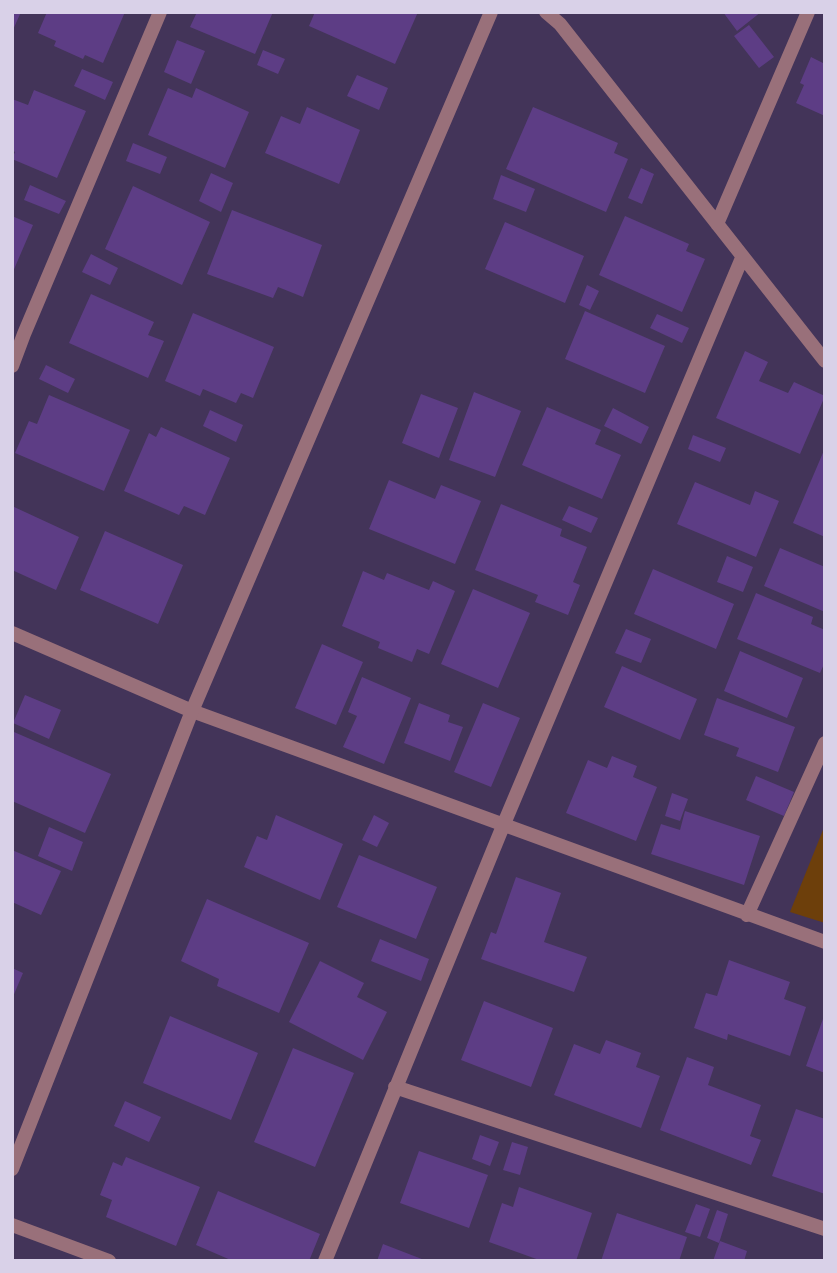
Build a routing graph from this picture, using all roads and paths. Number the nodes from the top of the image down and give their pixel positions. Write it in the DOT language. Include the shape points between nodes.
graph roads {
  1 [pos="160,12"];
  2 [pos="491,12"];
  3 [pos="546,12"];
  4 [pos="808,12"];
  5 [pos="716,224"];
  6 [pos="742,258"];
  7 [pos="18,331"];
  8 [pos="825,361"];
  9 [pos="12,366"];
  10 [pos="12,633"];
  11 [pos="192,711"];
  12 [pos="825,743"];
  13 [pos="503,826"];
  14 [pos="747,915"];
  15 [pos="825,942"];
  16 [pos="395,1087"];
  17 [pos="12,1169"];
  18 [pos="12,1225"];
  19 [pos="825,1229"];
  20 [pos="109,1261"];
  21 [pos="325,1261"];
  1 -- 7 [label="street"];
  2 -- 11 [label="street"];
  3 -- 5 [label="street"];
  4 -- 5 [label="street"];
  5 -- 6 [label="street"];
  6 -- 8 [label="street"];
  6 -- 13 [label="street"];
  7 -- 9 [label="street"];
  10 -- 11 [label="street"];
  11 -- 13 [label="street"];
  11 -- 17 [label="street"];
  12 -- 14 [label="street"];
  13 -- 14 [label="street"];
  13 -- 16 [label="street"];
  14 -- 15 [label="street"];
  16 -- 19 [label="street"];
  16 -- 21 [label="street"];
  18 -- 20 [label="street"];
}
